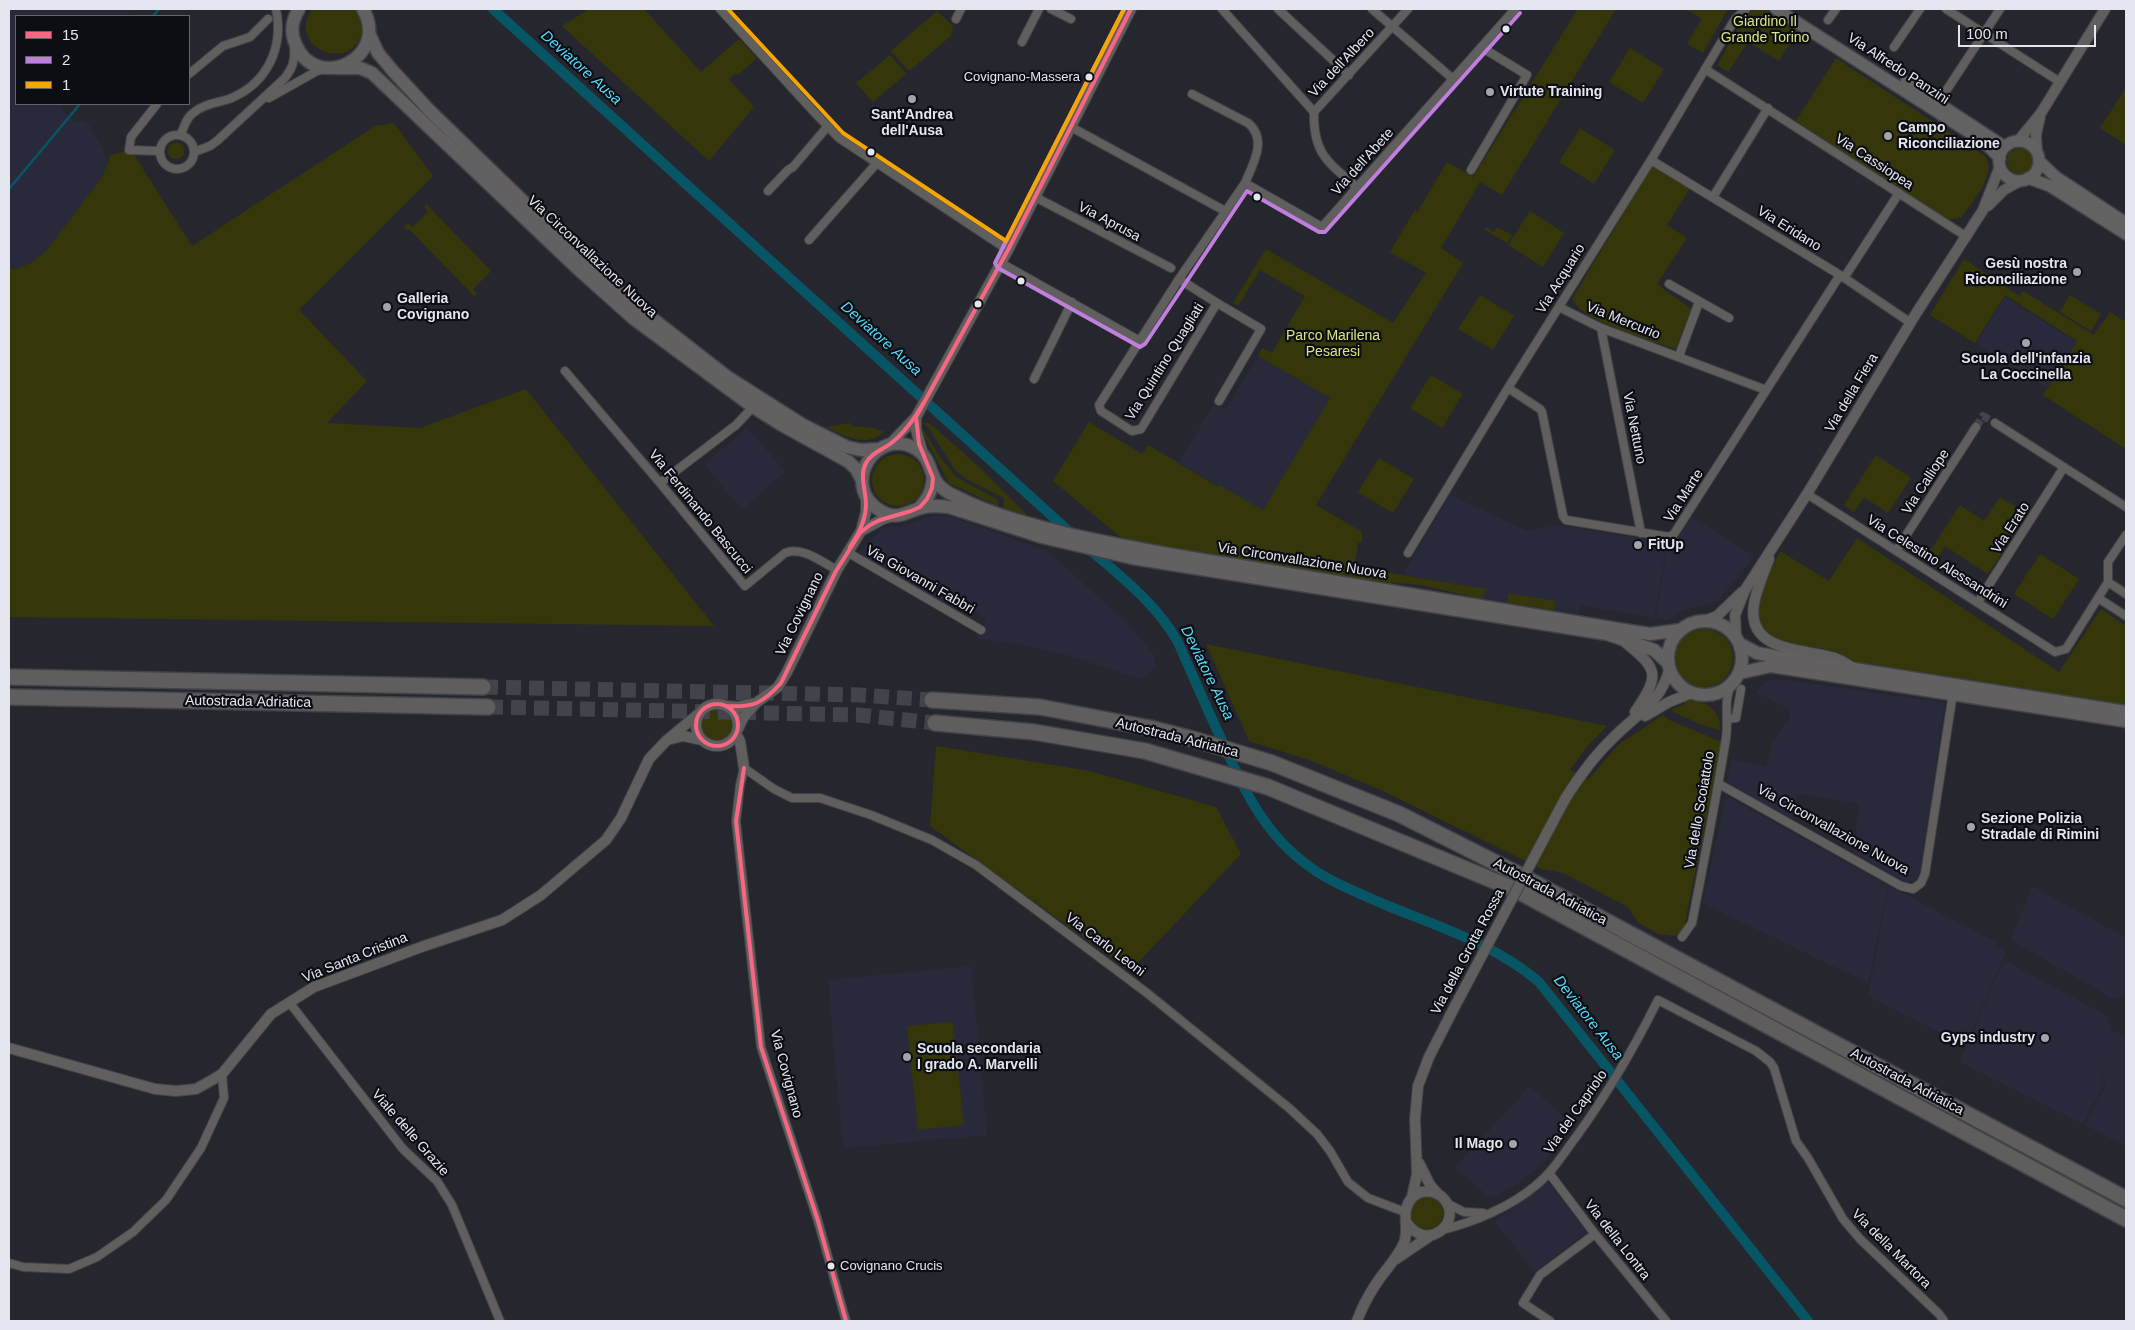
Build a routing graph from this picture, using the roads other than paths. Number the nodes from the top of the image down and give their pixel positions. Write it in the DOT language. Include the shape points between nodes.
graph roads {
  1 [pos="276,9"];
  2 [pos="287,9"];
  3 [pos="299,9"];
  4 [pos="720,9"];
  5 [pos="961,9"];
  6 [pos="1039,9"];
  7 [pos="1051,9"];
  8 [pos="1131,9"];
  9 [pos="1222,9"];
  10 [pos="1278,9"];
  11 [pos="1372,9"];
  12 [pos="1408,9"];
  13 [pos="1516,9"];
  14 [pos="1736,9"];
  15 [pos="1746,9"];
  16 [pos="1776,9"];
  17 [pos="1789,9"];
  18 [pos="1836,9"];
  19 [pos="1920,9"];
  20 [pos="1946,9"];
  21 [pos="2000,9"];
  22 [pos="2105,9"];
  23 [pos="365,10"];
  24 [pos="956,19"];
  25 [pos="1072,19"];
  26 [pos="1735,19"];
  27 [pos="268,20"];
  28 [pos="1828,20"];
  29 [pos="292,27"];
  30 [pos="1392,27"];
  31 [pos="369,32"];
  32 [pos="1984,34"];
  33 [pos="294,42"];
  34 [pos="1022,42"];
  35 [pos="1894,46"];
  36 [pos="1481,47"];
  37 [pos="332,68"];
  38 [pos="1705,68"];
  39 [pos="190,73"];
  40 [pos="1349,75"];
  41 [pos="1454,78"];
  42 [pos="2060,82"];
  43 [pos="1192,94"];
  44 [pos="1944,94"];
  45 [pos="258,104"];
  46 [pos="156,105"];
  47 [pos="1768,108"];
  48 [pos="1314,112"];
  49 [pos="2041,113"];
  50 [pos="828,126"];
  51 [pos="1071,127"];
  52 [pos="180,135"];
  53 [pos="2018,141"];
  54 [pos="2005,147"];
  55 [pos="160,151"];
  56 [pos="194,152"];
  57 [pos="2038,156"];
  58 [pos="1651,160"];
  59 [pos="2000,162"];
  60 [pos="876,164"];
  61 [pos="1471,170"];
  62 [pos="2025,179"];
  63 [pos="1245,183"];
  64 [pos="1357,187"];
  65 [pos="768,191"];
  66 [pos="1899,193"];
  67 [pos="1035,197"];
  68 [pos="1713,197"];
  69 [pos="1984,210"];
  70 [pos="1224,211"];
  71 [pos="2126,222"];
  72 [pos="2126,234"];
  73 [pos="1966,237"];
  74 [pos="809,240"];
  75 [pos="1008,250"];
  76 [pos="1001,263"];
  77 [pos="1171,268"];
  78 [pos="1842,277"];
  79 [pos="1179,279"];
  80 [pos="1670,284"];
  81 [pos="1072,302"];
  82 [pos="1699,302"];
  83 [pos="1217,303"];
  84 [pos="1559,307"];
  85 [pos="1729,318"];
  86 [pos="1911,323"];
  87 [pos="1601,328"];
  88 [pos="1140,341"];
  89 [pos="1679,356"];
  90 [pos="565,371"];
  91 [pos="1034,379"];
  92 [pos="1508,388"];
  93 [pos="1766,390"];
  94 [pos="1219,401"];
  95 [pos="753,406"];
  96 [pos="916,417"];
  97 [pos="1995,423"];
  98 [pos="1976,427"];
  99 [pos="884,447"];
  100 [pos="923,454"];
  101 [pos="2064,468"];
  102 [pos="933,476"];
  103 [pos="862,480"];
  104 [pos="660,483"];
  105 [pos="1807,494"];
  106 [pos="866,496"];
  107 [pos="2126,507"];
  108 [pos="919,508"];
  109 [pos="896,515"];
  110 [pos="861,531"];
  111 [pos="1040,532"];
  112 [pos="1642,532"];
  113 [pos="2126,535"];
  114 [pos="1774,543"];
  115 [pos="1896,551"];
  116 [pos="847,552"];
  117 [pos="1408,553"];
  118 [pos="837,570"];
  119 [pos="2108,582"];
  120 [pos="1744,590"];
  121 [pos="2126,594"];
  122 [pos="2098,598"];
  123 [pos="1978,602"];
  124 [pos="2126,616"];
  125 [pos="1704,621"];
  126 [pos="981,630"];
  127 [pos="1680,630"];
  128 [pos="1620,638"];
  129 [pos="1738,641"];
  130 [pos="1668,666"];
  131 [pos="1855,669"];
  132 [pos="1739,673"];
  133 [pos="9,677"];
  134 [pos="484,687"];
  135 [pos="1736,687"];
  136 [pos="1691,693"];
  137 [pos="1953,693"];
  138 [pos="9,697"];
  139 [pos="932,700"];
  140 [pos="756,704"];
  141 [pos="726,706"];
  142 [pos="488,707"];
  143 [pos="2126,712"];
  144 [pos="697,715"];
  145 [pos="1727,719"];
  146 [pos="2126,721"];
  147 [pos="935,723"];
  148 [pos="1624,727"];
  149 [pos="737,732"];
  150 [pos="667,740"];
  151 [pos="702,740"];
  152 [pos="720,746"];
  153 [pos="744,768"];
  154 [pos="1719,784"];
  155 [pos="1682,937"];
  156 [pos="1658,1000"];
  157 [pos="289,1002"];
  158 [pos="9,1048"];
  159 [pos="222,1074"];
  160 [pos="1417,1157"];
  161 [pos="1549,1173"];
  162 [pos="1438,1194"];
  163 [pos="1412,1197"];
  164 [pos="2126,1199"];
  165 [pos="1448,1204"];
  166 [pos="1405,1212"];
  167 [pos="1488,1213"];
  168 [pos="2126,1219"];
  169 [pos="1407,1223"];
  170 [pos="1442,1230"];
  171 [pos="1595,1234"];
  172 [pos="1430,1236"];
  173 [pos="9,1263"];
  174 [pos="1392,1263"];
  175 [pos="500,1321"];
  176 [pos="846,1321"];
  177 [pos="1357,1321"];
  178 [pos="1550,1321"];
  179 [pos="1666,1321"];
  180 [pos="1944,1321"];
  1 -- 52 [label="street" via="279,23 277,42 271,63 262,77 230,98 200,108 186,121"];
  2 -- 29 [label="main road"];
  3 -- 29 [label="main road"];
  4 -- 50 [label="street"];
  5 -- 24 [label="street"];
  6 -- 34 [label="street"];
  7 -- 25 [label="street"];
  8 -- 51 [label="street"];
  9 -- 48 [label="street"];
  10 -- 40 [label="street"];
  11 -- 30 [label="street"];
  12 -- 30 [label="street, Via dell'Albero"];
  13 -- 36 [label="street, Via dell'Abete"];
  14 -- 26 [label="street, Via Acquario"];
  15 -- 26 [label="street, Via Acquario"];
  16 -- 59 [label="main road, Via Alfredo Panzini" via="1983,141"];
  17 -- 54 [label="main road, Via Alfredo Panzini"];
  18 -- 28 [label="street"];
  19 -- 35 [label="street"];
  20 -- 32 [label="street"];
  21 -- 32 [label="street"];
  22 -- 42 [label="street"];
  23 -- 31 [label="main road, Via Circonvallazione Nuova"];
  26 -- 38 [label="street, Via Acquario"];
  27 -- 39 [label="street" via="250,37 223,46"];
  29 -- 33 [label="main road"];
  30 -- 40 [label="street, Via dell'Albero"];
  30 -- 41 [label="street"];
  31 -- 37 [label="main road" via="365,47 356,59"];
  31 -- 99 [label="main road, Via Circonvallazione Nuova" via="378,53 392,72 430,111 573,249 653,320 726,376 812,430 846,448"];
  32 -- 42 [label="street"];
  32 -- 44 [label="street"];
  33 -- 37 [label="main road" via="307,60 320,67"];
  33 -- 45 [label="street" via="295,61 291,71"];
  36 -- 41 [label="street, Via dell'Abete"];
  36 -- 61 [label="street" via="1527,75"];
  37 -- 45 [label="street" via="317,71"];
  37 -- 95 [label="main road, Via Circonvallazione Nuova" via="360,68 372,73 614,302 699,369"];
  38 -- 47 [label="street, Via Cassiopea"];
  38 -- 58 [label="street, Via Acquario"];
  40 -- 48 [label="street, Via dell'Albero"];
  41 -- 64 [label="street, Via dell'Abete"];
  42 -- 49 [label="street"];
  43 -- 63 [label="street" via="1254,128 1259,144"];
  45 -- 56 [label="street" via="210,146"];
  46 -- 55 [label="street" via="131,137 129,150"];
  47 -- 66 [label="street, Via Cassiopea"];
  47 -- 68 [label="street"];
  48 -- 64 [label="street" via="1318,150"];
  49 -- 53 [label="street"];
  49 -- 57 [label="street" via="2036,135"];
  50 -- 60 [label="street" via="839,138"];
  50 -- 65 [label="street" via="793,168"];
  51 -- 67 [label="street"];
  51 -- 70 [label="street"];
  52 -- 55 [label="street" via="169,137"];
  52 -- 56 [label="street" via="192,142"];
  53 -- 54 [label="main road"];
  53 -- 57 [label="main road" via="2027,142"];
  54 -- 59 [label="main road"];
  55 -- 56 [label="street" via="166,166 177,169 187,166"];
  57 -- 62 [label="main road" via="2037,170"];
  57 -- 71 [label="main road" via="2056,177"];
  58 -- 68 [label="street, Via Eridano"];
  58 -- 84 [label="street, Via Acquario"];
  59 -- 62 [label="main road" via="2008,178"];
  59 -- 69 [label="street, Via della Fiera"];
  60 -- 74 [label="street"];
  60 -- 75 [label="street"];
  62 -- 69 [label="street, Via della Fiera" via="2004,190"];
  62 -- 72 [label="main road" via="2050,186"];
  63 -- 64 [label="street, Via dell'Abete" via="1322,227"];
  63 -- 70 [label="street"];
  66 -- 73 [label="street, Via Cassiopea"];
  66 -- 78 [label="street, Via Marte"];
  67 -- 75 [label="street"];
  67 -- 77 [label="street, Via Aprusa"];
  68 -- 78 [label="street, Via Eridano"];
  69 -- 73 [label="street, Via della Fiera"];
  70 -- 79 [label="street"];
  73 -- 86 [label="street, Via della Fiera"];
  75 -- 76 [label="street"];
  76 -- 81 [label="street"];
  76 -- 96 [label="street"];
  78 -- 86 [label="street, Via Eridano"];
  78 -- 93 [label="street, Via Marte"];
  79 -- 83 [label="street, Via Quintino Quagliati"];
  79 -- 88 [label="street, Via Quintino Quagliati"];
  80 -- 82 [label="street"];
  81 -- 88 [label="street"];
  81 -- 91 [label="street"];
  82 -- 85 [label="street"];
  82 -- 89 [label="street"];
  83 -- 88 [label="street, Via Quintino Quagliati" via="1141,429 1132,431 1101,412 1098,406"];
  83 -- 94 [label="street, Via Quintino Quagliati" via="1261,329"];
  84 -- 87 [label="street, Via Mercurio"];
  84 -- 92 [label="street, Via Acquario"];
  86 -- 105 [label="street, Via della Fiera"];
  87 -- 89 [label="street, Via Mercurio"];
  87 -- 112 [label="street, Via Nettuno"];
  89 -- 93 [label="street, Via Mercurio"];
  90 -- 104 [label="street, Via Ferdinando Bascucci"];
  92 -- 112 [label="street, Via Marte" via="1542,412 1566,520"];
  92 -- 117 [label="street, Via Acquario"];
  93 -- 112 [label="street, Via Marte" via="1674,534 1669,537"];
  95 -- 103 [label="main road, Via Circonvallazione Nuova" via="849,462"];
  95 -- 104 [label="street" via="739,421"];
  96 -- 99 [label="street"];
  96 -- 100 [label="street"];
  97 -- 101 [label="street"];
  98 -- 115 [label="street, Via Calliope"];
  99 -- 100 [label="main road, Via Circonvallazione Nuova" via="901,444"];
  99 -- 103 [label="main road" via="867,462"];
  100 -- 102 [label="main road, Via Circonvallazione Nuova"];
  101 -- 107 [label="street"];
  101 -- 123 [label="street, Via Erato"];
  102 -- 108 [label="main road" via="928,499"];
  102 -- 111 [label="main road, Via Circonvallazione Nuova" via="938,484 959,498"];
  103 -- 106 [label="main road, Via Circonvallazione Nuova"];
  104 -- 118 [label="street, Via Ferdinando Bascucci" via="744,586 792,550"];
  105 -- 114 [label="street, Via della Fiera"];
  105 -- 115 [label="street, Via Celestino Alessandrini"];
  106 -- 109 [label="main road" via="873,506"];
  106 -- 110 [label="street, Via Covignano"];
  108 -- 109 [label="main road, Via Circonvallazione Nuova" via="908,514"];
  108 -- 111 [label="main road, Via Circonvallazione Nuova" via="949,507"];
  109 -- 110 [label="street, Via Covignano"];
  110 -- 116 [label="street, Via Covignano"];
  111 -- 127 [label="main road, Via Circonvallazione Nuova" via="1630,632 1650,634"];
  111 -- 128 [label="main road, Via Circonvallazione Nuova" via="1132,558"];
  113 -- 119 [label="street" via="2108,562"];
  114 -- 120 [label="street, Via della Fiera"];
  114 -- 131 [label="street" via="1754,600 1753,617 1761,634 1784,649 1836,658"];
  115 -- 123 [label="street, Via Celestino Alessandrini"];
  116 -- 118 [label="street, Via Covignano"];
  116 -- 126 [label="street, Via Giovanni Fabbri"];
  118 -- 140 [label="street, Via Covignano" via="778,687"];
  119 -- 121 [label="street"];
  119 -- 122 [label="street"];
  120 -- 125 [label="street, Via della Fiera" via="1717,616"];
  120 -- 129 [label="street, Via della Fiera" via="1735,615"];
  122 -- 123 [label="street, Via Celestino Alessandrini" via="2066,649 2055,652"];
  122 -- 124 [label="street"];
  125 -- 127 [label="main road, Via Circonvallazione Nuova"];
  125 -- 129 [label="main road" via="1722,625"];
  127 -- 130 [label="main road" via="1670,644"];
  128 -- 130 [label="main road, Via Circonvallazione Nuova" via="1654,650"];
  128 -- 148 [label="street" via="1642,655 1653,674 1652,685"];
  129 -- 131 [label="main road" via="1757,653"];
  129 -- 132 [label="main road" via="1742,654"];
  130 -- 136 [label="main road, Via Circonvallazione Nuova" via="1674,680"];
  130 -- 148 [label="street, Via della Grotta Rossa" via="1664,687"];
  131 -- 143 [label="main road"];
  132 -- 135 [label="main road"];
  132 -- 137 [label="main road" via="1771,666"];
  133 -- 134 [label="highway, Autostrada Adriatica"];
  135 -- 136 [label="main road" via="1712,695"];
  135 -- 145 [label="street, Via dello Scoiattolo" via="1727,695"];
  135 -- 145 [label="street" via="1736,718"];
  136 -- 148 [label="street, Via della Grotta Rossa"];
  137 -- 146 [label="main road"];
  137 -- 154 [label="street, Via Circonvallazione Nuova" via="1925,874 1913,889 1901,886"];
  138 -- 142 [label="highway, Autostrada Adriatica"];
  139 -- 164 [label="highway, Autostrada Adriatica" via="1040,708 1150,728 1272,763 1400,814"];
  140 -- 141 [label="street"];
  140 -- 149 [label="street, Via Covignano" via="743,718"];
  141 -- 144 [label="street" via="706,706"];
  141 -- 149 [label="street" via="736,715"];
  144 -- 150 [label="street, Via Santa Cristina"];
  144 -- 151 [label="street" via="695,729"];
  145 -- 154 [label="street, Via dello Scoiattolo"];
  147 -- 168 [label="highway, Autostrada Adriatica" via="1034,732 1145,751 1268,787 1516,890"];
  148 -- 160 [label="street, Via della Grotta Rossa, bridge" via="1587,766 1565,799 1429,1057 1418,1086"];
  149 -- 152 [label="street" via="727,744"];
  149 -- 153 [label="street"];
  150 -- 151 [label="street" via="683,736"];
  150 -- 157 [label="street, Via Santa Cristina" via="648,758 606,840 541,895 502,920 314,987"];
  151 -- 152 [label="street"];
  152 -- 153 [label="street" via="738,756"];
  153 -- 166 [label="street, Via Carlo Leoni" via="792,798 820,798 871,815 932,840 976,865 1139,987 1289,1108 1330,1150 1348,1182 1368,1198"];
  153 -- 176 [label="street, Via Covignano" via="736,821 761,1047 818,1220"];
  154 -- 155 [label="street, Via dello Scoiattolo" via="1692,923"];
  156 -- 161 [label="street, Via del Capriolo" via="1607,1093"];
  156 -- 180 [label="street, Via della Martora" via="1756,1051 1770,1062 1796,1141 1842,1219"];
  157 -- 159 [label="street, Via Santa Cristina" via="271,1014"];
  157 -- 175 [label="street, Viale delle Grazie" via="403,1149 437,1181 452,1205"];
  158 -- 159 [label="street, Via Santa Cristina" via="155,1090 196,1089"];
  159 -- 173 [label="street" via="224,1098 201,1148 166,1200 133,1232 97,1257 69,1269 23,1267"];
  160 -- 162 [label="street, Via della Grotta Rossa"];
  160 -- 163 [label="street, Via della Grotta Rossa"];
  161 -- 167 [label="street, Via del Capriolo" via="1513,1202"];
  161 -- 171 [label="street, Via della Lontra"];
  162 -- 163 [label="street" via="1425,1191"];
  162 -- 165 [label="street"];
  163 -- 166 [label="street"];
  165 -- 167 [label="street, Via del Capriolo" via="1464,1212"];
  165 -- 170 [label="street" via="1449,1218"];
  166 -- 169 [label="street"];
  167 -- 170 [label="street, Via del Capriolo"];
  169 -- 172 [label="street" via="1416,1233"];
  169 -- 174 [label="street" via="1404,1242"];
  170 -- 172 [label="street"];
  171 -- 178 [label="street" via="1540,1275 1522,1303"];
  171 -- 179 [label="street, Via della Lontra"];
  172 -- 174 [label="street"];
  174 -- 177 [label="street" via="1374,1286"];
}
